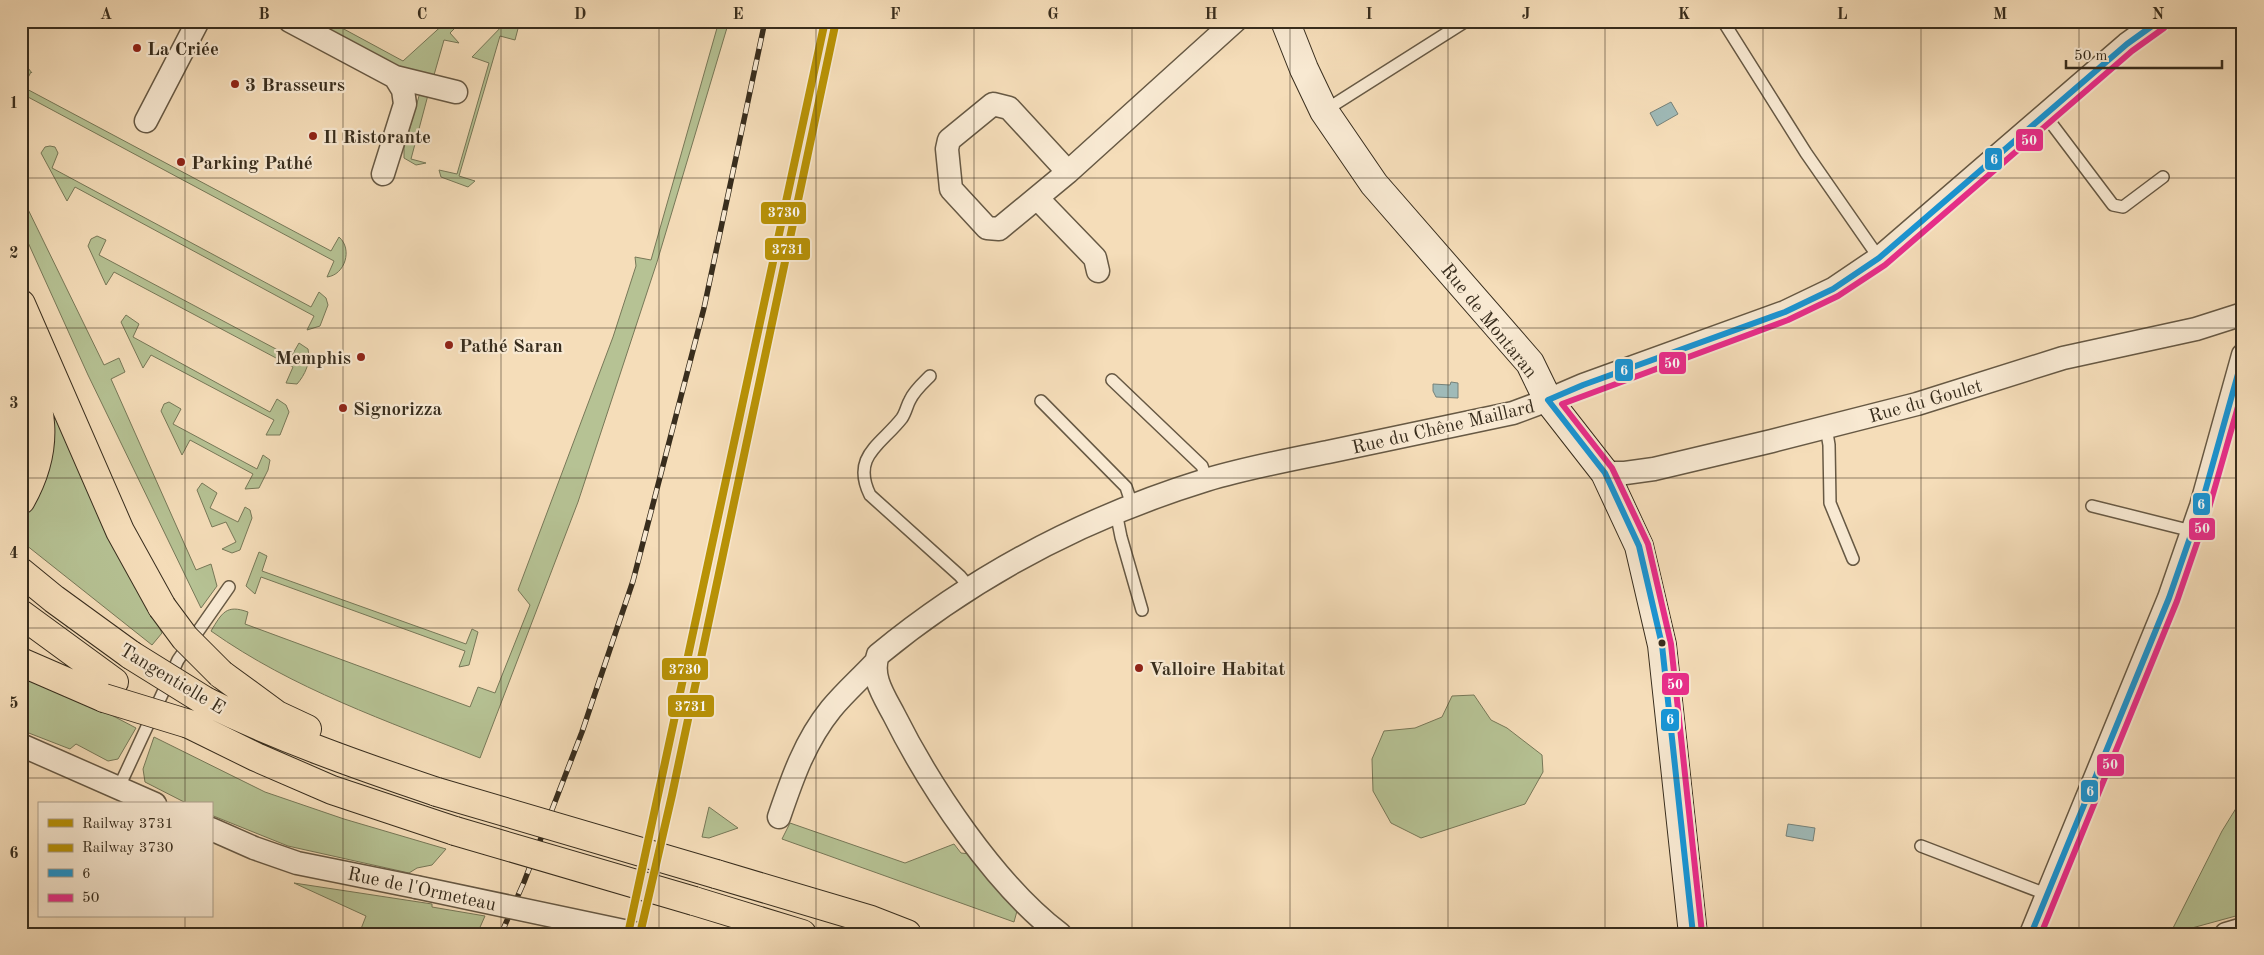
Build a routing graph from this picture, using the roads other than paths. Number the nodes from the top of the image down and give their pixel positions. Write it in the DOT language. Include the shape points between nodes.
graph roads {
  1 [pos="198,21"];
  2 [pos="290,21"];
  3 [pos="1235,21"];
  4 [pos="1285,21"];
  5 [pos="1466,21"];
  6 [pos="1723,21"];
  7 [pos="2160,21"];
  8 [pos="395,77"];
  9 [pos="456,92"];
  10 [pos="1324,111"];
  11 [pos="2045,115"];
  12 [pos="146,121"];
  13 [pos="1068,172"];
  14 [pos="383,174"];
  15 [pos="2163,176"];
  16 [pos="1037,198"];
  17 [pos="1878,258"];
  18 [pos="1098,271"];
  19 [pos="21,304"];
  20 [pos="2243,314"];
  21 [pos="21,348"];
  22 [pos="2243,355"];
  23 [pos="930,376"];
  24 [pos="1112,380"];
  25 [pos="1548,400"];
  26 [pos="2237,400"];
  27 [pos="1041,401"];
  28 [pos="1826,427"];
  29 [pos="1605,473"];
  30 [pos="1207,480"];
  31 [pos="21,500"];
  32 [pos="2092,506"];
  33 [pos="1124,509"];
  34 [pos="2192,531"];
  35 [pos="1853,560"];
  36 [pos="21,572"];
  37 [pos="229,587"];
  38 [pos="970,588"];
  39 [pos="1142,610"];
  40 [pos="21,614"];
  41 [pos="21,662"];
  42 [pos="874,664"];
  43 [pos="109,690"];
  44 [pos="21,745"];
  45 [pos="339,759"];
  46 [pos="119,787"];
  47 [pos="151,802"];
  48 [pos="779,817"];
  49 [pos="212,829"];
  50 [pos="1921,846"];
  51 [pos="2046,894"];
  52 [pos="2243,929"];
  53 [pos="638,934"];
  54 [pos="802,934"];
  55 [pos="908,934"];
  56 [pos="1060,934"];
  57 [pos="1693,934"];
  58 [pos="2031,934"];
  59 [pos="2226,934"];
  1 -- 12 [label="street"];
  2 -- 8 [label="street"];
  3 -- 13 [label="street"];
  4 -- 10 [label="street, Rue de Montaran"];
  5 -- 10 [label="lane"];
  6 -- 17 [label="lane" via="1806,153"];
  7 -- 11 [label="street, Rue du Chêne Maillard" via="2127,44"];
  8 -- 9 [label="street"];
  8 -- 14 [label="street" via="403,90 405,104"];
  10 -- 25 [label="street, Rue de Montaran" via="1374,184 1530,363"];
  11 -- 15 [label="lane" via="2114,205 2123,207"];
  11 -- 17 [label="street, Rue du Chêne Maillard"];
  13 -- 16 [label="street"];
  13 -- 16 [label="street" via="1009,108 993,104 949,140 951,189 988,228 999,229"];
  16 -- 18 [label="street" via="1095,258"];
  17 -- 25 [label="street, Rue du Chêne Maillard" via="1833,289 1786,312 1573,388"];
  19 -- 45 [label="main road, bridge" via="120,531 162,607 185,638 221,674 276,714 310,730"];
  20 -- 28 [label="street, Rue du Goulet" via="2196,329 2064,358 1917,404"];
  21 -- 31 [label="main road" via="36,394 42,427 32,482"];
  22 -- 26 [label="street"];
  23 -- 38 [label="lane" via="910,398 903,416 874,446 866,459 864,483 870,495"];
  24 -- 30 [label="lane" via="1202,466"];
  25 -- 29 [label="street, Rue de Montaran"];
  25 -- 30 [label="street, Rue du Chêne Maillard" via="1513,413 1259,466"];
  26 -- 34 [label="street"];
  27 -- 33 [label="lane" via="1126,487"];
  28 -- 29 [label="street, Rue du Goulet" via="1654,469"];
  28 -- 35 [label="lane" via="1830,503"];
  29 -- 57 [label="street, Rue de Montaran" via="1639,546 1662,645"];
  30 -- 33 [label="street, Rue du Chêne Maillard"];
  32 -- 34 [label="lane"];
  33 -- 38 [label="street, Rue du Chêne Maillard" via="1012,562"];
  33 -- 39 [label="lane" via="1121,537"];
  34 -- 51 [label="street" via="2169,598"];
  36 -- 45 [label="main road, Tangentielle E, bridge" via="131,655 204,701 258,727"];
  37 -- 46 [label="lane" via="178,660"];
  38 -- 42 [label="street, Rue du Chêne Maillard" via="895,641 878,655"];
  40 -- 43 [label="main road"];
  41 -- 43 [label="main road"];
  42 -- 48 [label="street, Rue du Chêne Maillard" via="831,709 807,744"];
  42 -- 56 [label="street" via="877,681 910,747 951,812 1000,874"];
  43 -- 54 [label="main road, bridge" via="332,790 455,831"];
  44 -- 46 [label="street"];
  45 -- 55 [label="main road, Tangentielle E, bridge" via="436,792 871,920"];
  46 -- 47 [label="street"];
  49 -- 53 [label="street, Rue de l'Ormeteau, bridge" via="297,863"];
  50 -- 51 [label="lane"];
  51 -- 58 [label="street"];
  52 -- 59 [label="street"];
}
